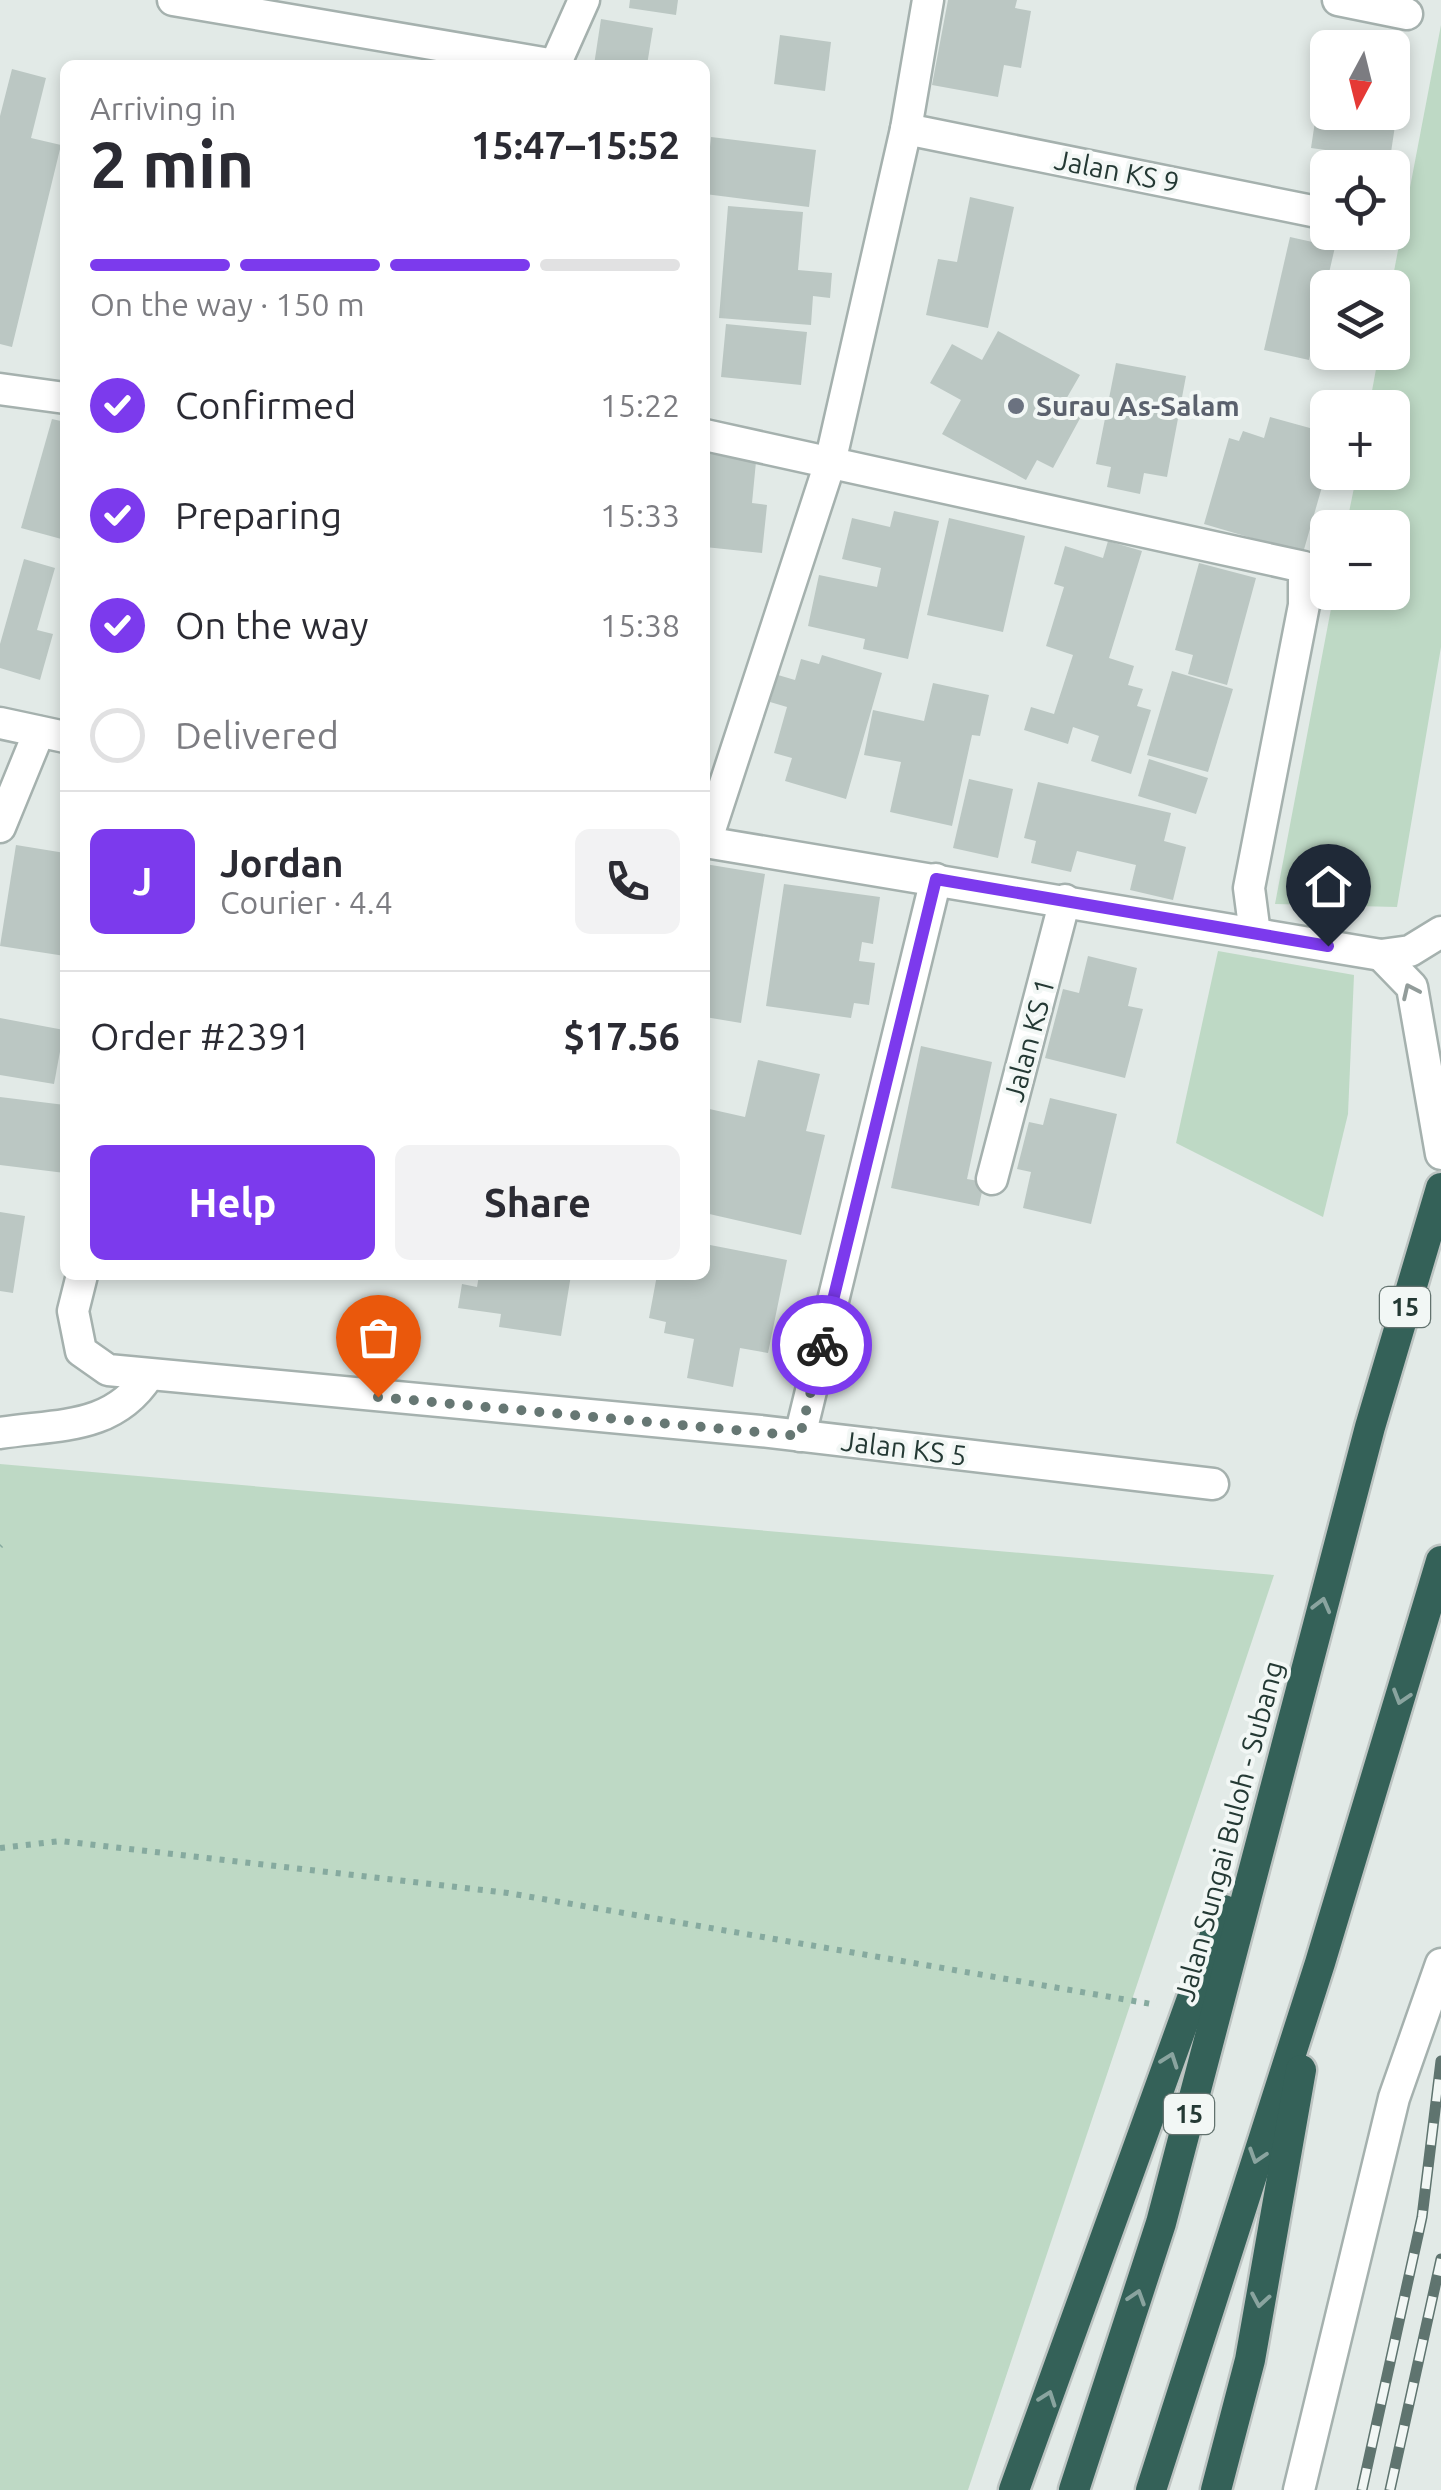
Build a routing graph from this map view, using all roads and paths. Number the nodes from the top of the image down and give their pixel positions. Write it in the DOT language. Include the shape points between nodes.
graph roads {
  1 [pos="173,0"];
  2 [pos="584,0"];
  3 [pos="928,0"];
  4 [pos="1338,0"];
  5 [pos="1407,14"];
  6 [pos="526,60"];
  7 [pos="557,60"];
  8 [pos="906,129"];
  9 [pos="1310,211"];
  10 [pos="0,389"];
  11 [pos="60,397"];
  12 [pos="710,436"];
  13 [pos="830,464"];
  14 [pos="0,723"];
  15 [pos="52,735"];
  16 [pos="0,827"];
  17 [pos="710,830"];
  18 [pos="710,843"];
  19 [pos="936,879"];
  20 [pos="1065,900"];
  21 [pos="1441,932"];
  22 [pos="1255,934"];
  23 [pos="1382,955"];
  24 [pos="1441,1154"];
  25 [pos="992,1179"];
  26 [pos="1441,1188"];
  27 [pos="81,1280"];
  28 [pos="148,1376"];
  29 [pos="0,1434"];
  30 [pos="800,1436"];
  31 [pos="1213,1484"];
  32 [pos="1441,1561"];
  33 [pos="1435,1606"];
  34 [pos="1287,1733"];
  35 [pos="0,1848"];
  36 [pos="1320,1963"];
  37 [pos="1441,1964"];
  38 [pos="1188,2010"];
  39 [pos="1014,2490"];
  40 [pos="1074,2490"];
  41 [pos="1152,2490"];
  42 [pos="1216,2490"];
  43 [pos="1299,2490"];
  1 -- 6 [label="street"];
  2 -- 7 [label="street"];
  3 -- 8 [label="street"];
  4 -- 5 [label="street"];
  8 -- 9 [label="street, Jalan KS 9"];
  8 -- 13 [label="street"];
  10 -- 11 [label="street"];
  12 -- 13 [label="street"];
  13 -- 17 [label="street"];
  13 -- 22 [label="street" via="1304,567 1304,604 1249,888"];
  14 -- 15 [label="street"];
  15 -- 16 [label="street"];
  18 -- 19 [label="street"];
  19 -- 20 [label="street"];
  19 -- 30 [label="street"];
  20 -- 22 [label="street"];
  20 -- 25 [label="street, Jalan KS 1"];
  21 -- 23 [label="street" via="1410,950"];
  22 -- 23 [label="street"];
  24 -- 23 [label="street, one-way" via="1412,988"];
  34 -- 26 [label="highway, Jalan Sungai Buloh - Subang / 15, one-way"];
  27 -- 28 [label="street, Jalan KS 5" via="73,1311 81,1350 108,1370"];
  28 -- 29 [label="street" via="108,1416"];
  28 -- 30 [label="street, Jalan KS 5"];
  30 -- 31 [label="street, Jalan KS 5"];
  32 -- 33 [label="highway"];
  33 -- 36 [label="highway, one-way"];
  34 -- 38 [label="highway"];
  40 -- 34 [label="highway, Jalan Sungai Buloh - Subang / 15, one-way" via="1161,2223"];
  35 -- 38 [label="path" via="61,1841 508,1893"];
  36 -- 41 [label="highway, one-way"];
  36 -- 42 [label="highway, one-way" via="1250,2360"];
  37 -- 43 [label="street" via="1394,2098"];
  39 -- 38 [label="highway, one-way"];
}
